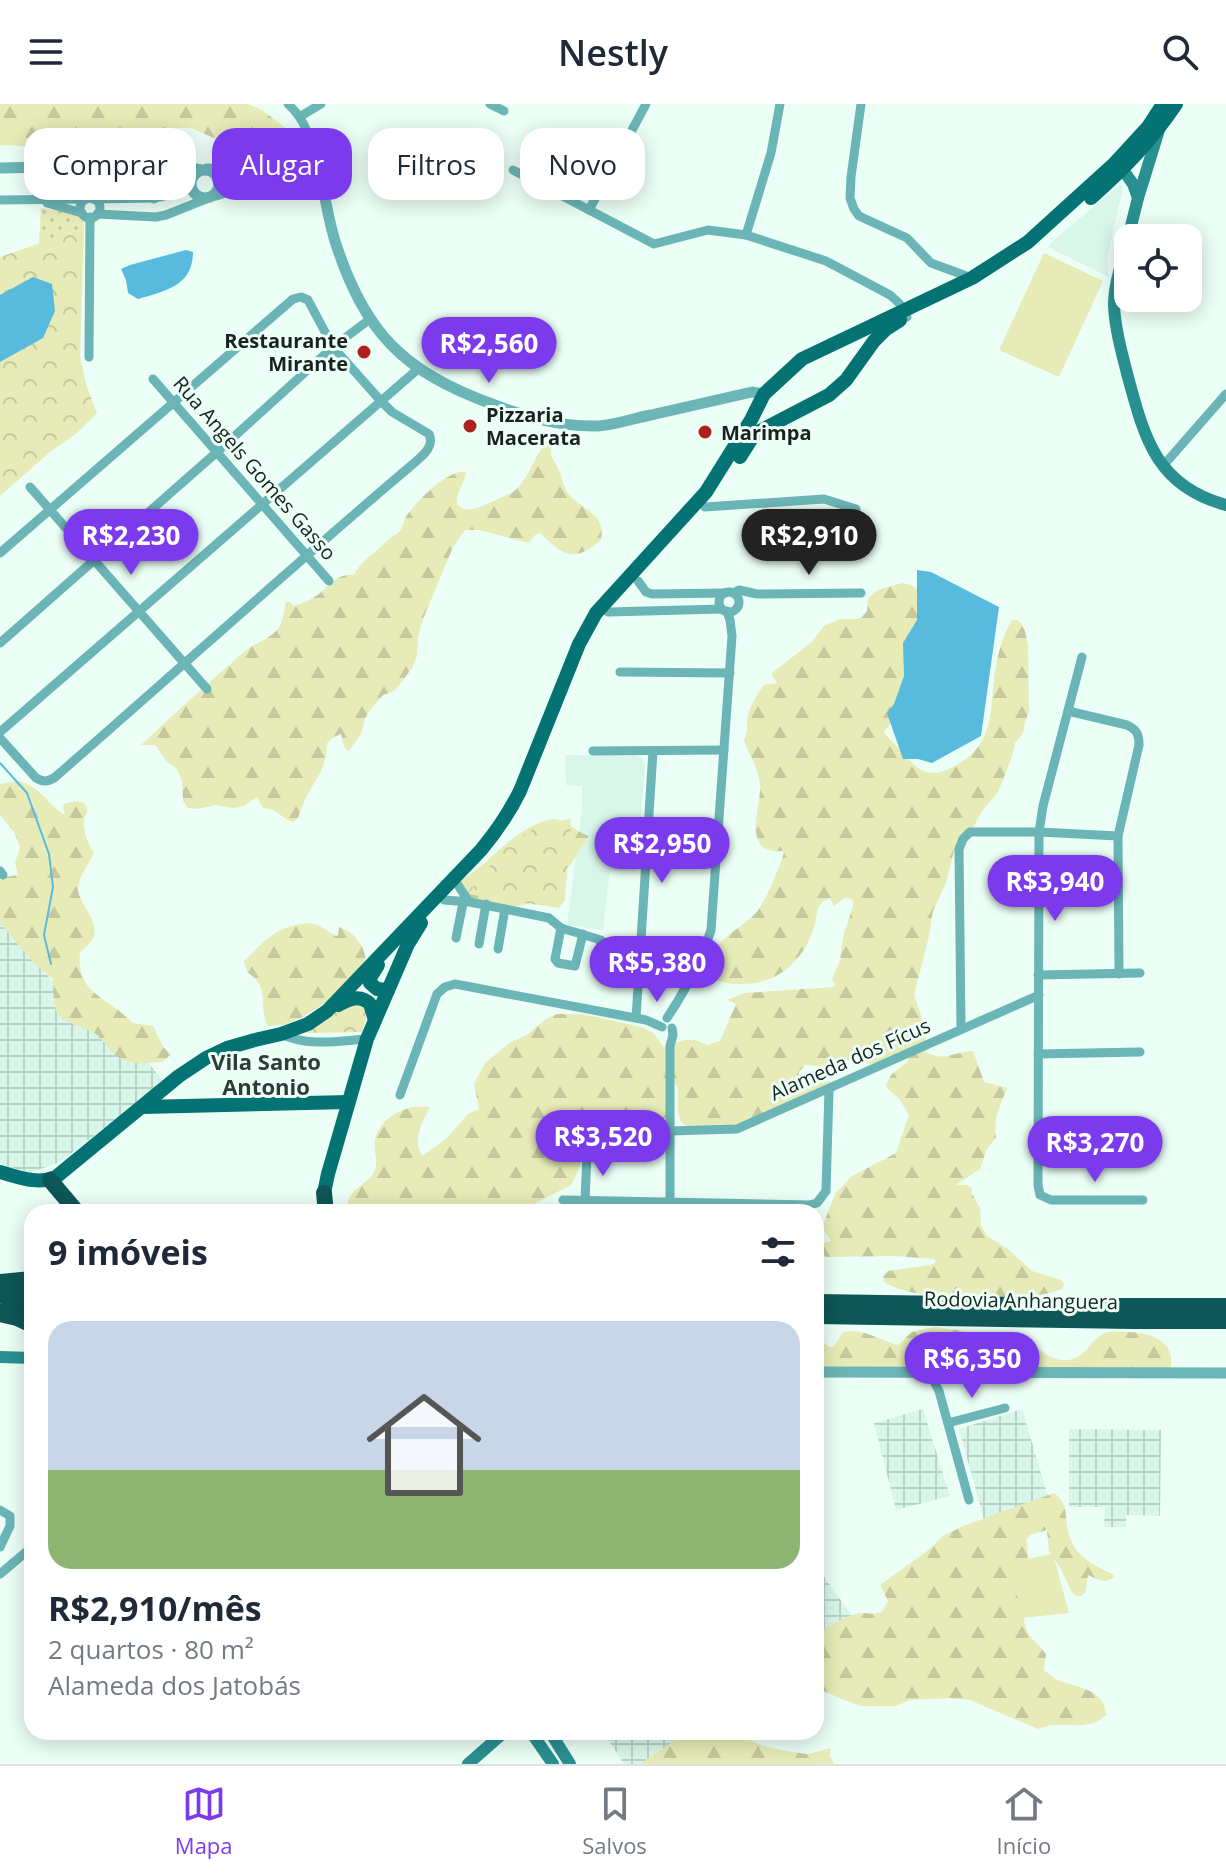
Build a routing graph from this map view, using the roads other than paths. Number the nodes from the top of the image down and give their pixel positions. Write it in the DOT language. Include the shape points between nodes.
graph roads {
  1 [pos="321,104"];
  2 [pos="490,104"];
  3 [pos="646,104"];
  4 [pos="780,104"];
  5 [pos="861,104"];
  6 [pos="1163,104"];
  7 [pos="1176,104"];
  8 [pos="293,105"];
  9 [pos="504,111"];
  10 [pos="301,116"];
  11 [pos="306,128"];
  12 [pos="1154,128"];
  13 [pos="24,167"];
  14 [pos="0,168"];
  15 [pos="513,170"];
  16 [pos="1127,175"];
  17 [pos="1145,175"];
  18 [pos="196,178"];
  19 [pos="196,182"];
  20 [pos="211,197"];
  21 [pos="1138,198"];
  22 [pos="0,200"];
  23 [pos="24,200"];
  24 [pos="36,200"];
  25 [pos="88,200"];
  26 [pos="92,200"];
  27 [pos="152,200"];
  28 [pos="325,200"];
  29 [pos="589,210"];
  30 [pos="90,215"];
  31 [pos="143,216"];
  32 [pos="1132,224"];
  33 [pos="746,235"];
  34 [pos="972,278"];
  35 [pos="1115,312"];
  36 [pos="905,313"];
  37 [pos="370,319"];
  38 [pos="870,335"];
  39 [pos="333,347"];
  40 [pos="89,357"];
  41 [pos="418,369"];
  42 [pos="153,379"];
  43 [pos="764,394"];
  44 [pos="1226,394"];
  45 [pos="380,400"];
  46 [pos="174,402"];
  47 [pos="217,452"];
  48 [pos="1163,466"];
  49 [pos="30,487"];
  50 [pos="262,504"];
  51 [pos="1226,505"];
  52 [pos="705,507"];
  53 [pos="856,509"];
  54 [pos="50,510"];
  55 [pos="0,553"];
  56 [pos="306,555"];
  57 [pos="94,560"];
  58 [pos="329,581"];
  59 [pos="638,581"];
  60 [pos="861,593"];
  61 [pos="681,594"];
  62 [pos="734,598"];
  63 [pos="681,609"];
  64 [pos="724,610"];
  65 [pos="139,611"];
  66 [pos="608,612"];
  67 [pos="732,636"];
  68 [pos="0,643"];
  69 [pos="1082,657"];
  70 [pos="185,665"];
  71 [pos="620,672"];
  72 [pos="730,673"];
  73 [pos="207,689"];
  74 [pos="1068,711"];
  75 [pos="0,735"];
  76 [pos="724,750"];
  77 [pos="593,751"];
  78 [pos="653,751"];
  79 [pos="1039,832"];
  80 [pos="1118,836"];
  81 [pos="464,896"];
  82 [pos="486,904"];
  83 [pos="505,909"];
  84 [pos="561,928"];
  85 [pos="583,934"];
  86 [pos="406,937"];
  87 [pos="456,938"];
  88 [pos="479,944"];
  89 [pos="498,949"];
  90 [pos="599,970"];
  91 [pos="1140,973"];
  92 [pos="1119,974"];
  93 [pos="1038,975"];
  94 [pos="388,990"];
  95 [pos="1039,995"];
  96 [pos="327,1011"];
  97 [pos="641,1019"];
  98 [pos="375,1020"];
  99 [pos="667,1024"];
  100 [pos="961,1028"];
  101 [pos="281,1034"];
  102 [pos="367,1039"];
  103 [pos="1140,1052"];
  104 [pos="1038,1054"];
  105 [pos="167,1087"];
  106 [pos="829,1090"];
  107 [pos="400,1095"];
  108 [pos="348,1102"];
  109 [pos="175,1106"];
  110 [pos="143,1107"];
  111 [pos="1143,1125"];
  112 [pos="1038,1127"];
  113 [pos="670,1131"];
  114 [pos="587,1153"];
  115 [pos="0,1172"];
  116 [pos="50,1180"];
  117 [pos="324,1193"];
  118 [pos="563,1200"];
  119 [pos="1143,1200"];
  120 [pos="585,1201"];
  121 [pos="670,1202"];
  122 [pos="70,1204"];
  123 [pos="325,1204"];
  124 [pos="763,1204"];
  125 [pos="813,1204"];
  126 [pos="24,1280"];
  127 [pos="0,1282"];
  128 [pos="0,1295"];
  129 [pos="24,1295"];
  130 [pos="824,1302"];
  131 [pos="1226,1306"];
  132 [pos="24,1310"];
  133 [pos="0,1312"];
  134 [pos="824,1316"];
  135 [pos="24,1321"];
  136 [pos="1226,1321"];
  137 [pos="0,1357"];
  138 [pos="24,1358"];
  139 [pos="824,1372"];
  140 [pos="929,1372"];
  141 [pos="1226,1373"];
  142 [pos="1005,1408"];
  143 [pos="948,1423"];
  144 [pos="969,1500"];
  145 [pos="0,1510"];
  146 [pos="0,1547"];
  147 [pos="24,1554"];
  148 [pos="0,1574"];
  149 [pos="496,1740"];
  150 [pos="537,1740"];
  151 [pos="555,1740"];
  152 [pos="560,1747"];
  153 [pos="551,1760"];
  154 [pos="468,1764"];
  155 [pos="570,1764"];
  1 -- 10 [label="street"];
  2 -- 9 [label="street"];
  3 -- 29 [label="street"];
  4 -- 33 [label="street"];
  5 -- 34 [label="street" via="851,177 854,209 907,238 931,263"];
  6 -- 12 [label="main road"];
  7 -- 12 [label="main road"];
  8 -- 10 [label="street"];
  10 -- 11 [label="street"];
  12 -- 16 [label="main road"];
  12 -- 17 [label="main road"];
  12 -- 34 [label="main road" via="1028,242"];
  13 -- 14 [label="street"];
  15 -- 29 [label="street"];
  16 -- 17 [label="main road"];
  16 -- 21 [label="main road"];
  16 -- 36 [label="main road" via="1004,270"];
  17 -- 21 [label="main road"];
  18 -- 20 [label="street" via="213,171 220,185"];
  19 -- 20 [label="street" via="200,198"];
  20 -- 31 [label="street" via="166,215"];
  21 -- 32 [label="main road"];
  22 -- 23 [label="street"];
  24 -- 30 [label="street"];
  25 -- 30 [label="street" via="81,205"];
  26 -- 30 [label="street" via="99,211"];
  27 -- 31 [label="street"];
  28 -- 37 [label="street" via="350,283"];
  29 -- 33 [label="street" via="654,244 708,230"];
  30 -- 31 [label="street"];
  30 -- 40 [label="street"];
  33 -- 36 [label="street" via="826,261 890,295"];
  34 -- 36 [label="main road"];
  35 -- 48 [label="main road" via="1142,429"];
  36 -- 38 [label="main road"];
  37 -- 39 [label="street"];
  37 -- 41 [label="street"];
  38 -- 43 [label="main road" via="802,359"];
  38 -- 52 [label="main road" via="846,380 829,395 752,438"];
  39 -- 45 [label="street"];
  39 -- 46 [label="street" via="308,300 293,299"];
  39 -- 47 [label="street"];
  41 -- 43 [label="street" via="501,408 574,425 601,426 752,392"];
  41 -- 45 [label="street"];
  42 -- 46 [label="street, Rua Angels Gomes Gasso"];
  43 -- 86 [label="main road" via="706,492 596,613 509,813"];
  44 -- 48 [label="street"];
  45 -- 50 [label="street"];
  45 -- 56 [label="street" via="429,434 431,445"];
  46 -- 47 [label="street, Rua Angels Gomes Gasso"];
  46 -- 54 [label="street"];
  47 -- 50 [label="street, Rua Angels Gomes Gasso"];
  47 -- 57 [label="street"];
  48 -- 51 [label="main road" via="1184,487"];
  49 -- 54 [label="street"];
  50 -- 56 [label="street, Rua Angels Gomes Gasso"];
  50 -- 65 [label="street"];
  52 -- 53 [label="street" via="824,499"];
  52 -- 59 [label="main road"];
  54 -- 55 [label="street"];
  54 -- 57 [label="street"];
  56 -- 58 [label="street, Rua Angels Gomes Gasso"];
  56 -- 70 [label="street"];
  57 -- 65 [label="street"];
  57 -- 68 [label="street"];
  59 -- 61 [label="street" via="652,594"];
  59 -- 66 [label="main road"];
  60 -- 62 [label="street" via="739,590"];
  61 -- 62 [label="street"];
  61 -- 63 [label="street"];
  62 -- 64 [label="street" via="732,611"];
  62 -- 64 [label="street" via="722,595"];
  62 -- 67 [label="street"];
  63 -- 64 [label="street"];
  63 -- 66 [label="street"];
  64 -- 67 [label="street"];
  65 -- 70 [label="street"];
  65 -- 75 [label="street"];
  66 -- 81 [label="main road" via="590,641 516,819"];
  67 -- 72 [label="street"];
  69 -- 74 [label="street"];
  70 -- 73 [label="street"];
  70 -- 75 [label="street" via="48,781 36,778"];
  71 -- 72 [label="street"];
  72 -- 76 [label="street"];
  74 -- 79 [label="street"];
  74 -- 80 [label="street" via="1127,725 1139,737"];
  76 -- 78 [label="street"];
  76 -- 99 [label="street" via="711,930"];
  77 -- 78 [label="street"];
  78 -- 97 [label="street"];
  79 -- 80 [label="street"];
  79 -- 93 [label="street"];
  79 -- 100 [label="street" via="970,832 959,849"];
  80 -- 92 [label="street"];
  81 -- 82 [label="street"];
  81 -- 86 [label="main road" via="444,900"];
  81 -- 87 [label="street"];
  82 -- 83 [label="street"];
  82 -- 88 [label="street"];
  83 -- 84 [label="street" via="549,918"];
  83 -- 89 [label="street"];
  84 -- 85 [label="street"];
  84 -- 85 [label="street" via="558,963 575,966"];
  85 -- 90 [label="street" via="601,940"];
  86 -- 94 [label="main road"];
  86 -- 94 [label="main road" via="370,978 373,987"];
  86 -- 96 [label="main road"];
  91 -- 92 [label="street"];
  92 -- 93 [label="street"];
  93 -- 95 [label="street"];
  94 -- 98 [label="main road"];
  95 -- 100 [label="street, Alameda dos Fícus"];
  95 -- 104 [label="street"];
  96 -- 98 [label="main road" via="361,998 370,1004"];
  96 -- 101 [label="main road"];
  97 -- 99 [label="street"];
  97 -- 107 [label="street" via="455,984 445,987 431,1005"];
  98 -- 102 [label="main road"];
  99 -- 113 [label="street" via="673,1035"];
  100 -- 106 [label="street, Alameda dos Fícus"];
  101 -- 102 [label="street" via="308,1042"];
  101 -- 105 [label="main road" via="227,1048"];
  102 -- 108 [label="main road"];
  103 -- 104 [label="street"];
  104 -- 112 [label="street"];
  105 -- 109 [label="main road" via="165,1095"];
  105 -- 110 [label="main road"];
  106 -- 113 [label="street, Alameda dos Fícus" via="737,1129"];
  106 -- 125 [label="street" via="826,1191"];
  108 -- 109 [label="main road"];
  108 -- 117 [label="main road"];
  109 -- 110 [label="main road"];
  110 -- 116 [label="main road"];
  111 -- 112 [label="street"];
  112 -- 119 [label="street" via="1040,1195 1051,1200"];
  113 -- 121 [label="street"];
  114 -- 120 [label="street"];
  115 -- 116 [label="main road"];
  116 -- 122 [label="highway"];
  117 -- 123 [label="highway"];
  118 -- 120 [label="street"];
  120 -- 121 [label="street"];
  121 -- 124 [label="street"];
  126 -- 127 [label="highway"];
  128 -- 129 [label="highway"];
  130 -- 131 [label="highway, Rodovia Anhanguera"];
  132 -- 133 [label="highway"];
  133 -- 135 [label="highway"];
  134 -- 136 [label="highway, Rodovia Anhanguera"];
  137 -- 138 [label="main road"];
  139 -- 140 [label="street"];
  140 -- 141 [label="street"];
  140 -- 143 [label="street"];
  142 -- 143 [label="street"];
  143 -- 144 [label="street"];
  145 -- 146 [label="street" via="10,1516 10,1526"];
  147 -- 148 [label="street"];
  149 -- 154 [label="main road"];
  150 -- 153 [label="main road"];
  151 -- 152 [label="main road"];
  152 -- 153 [label="main road"];
  152 -- 155 [label="main road"];
}
